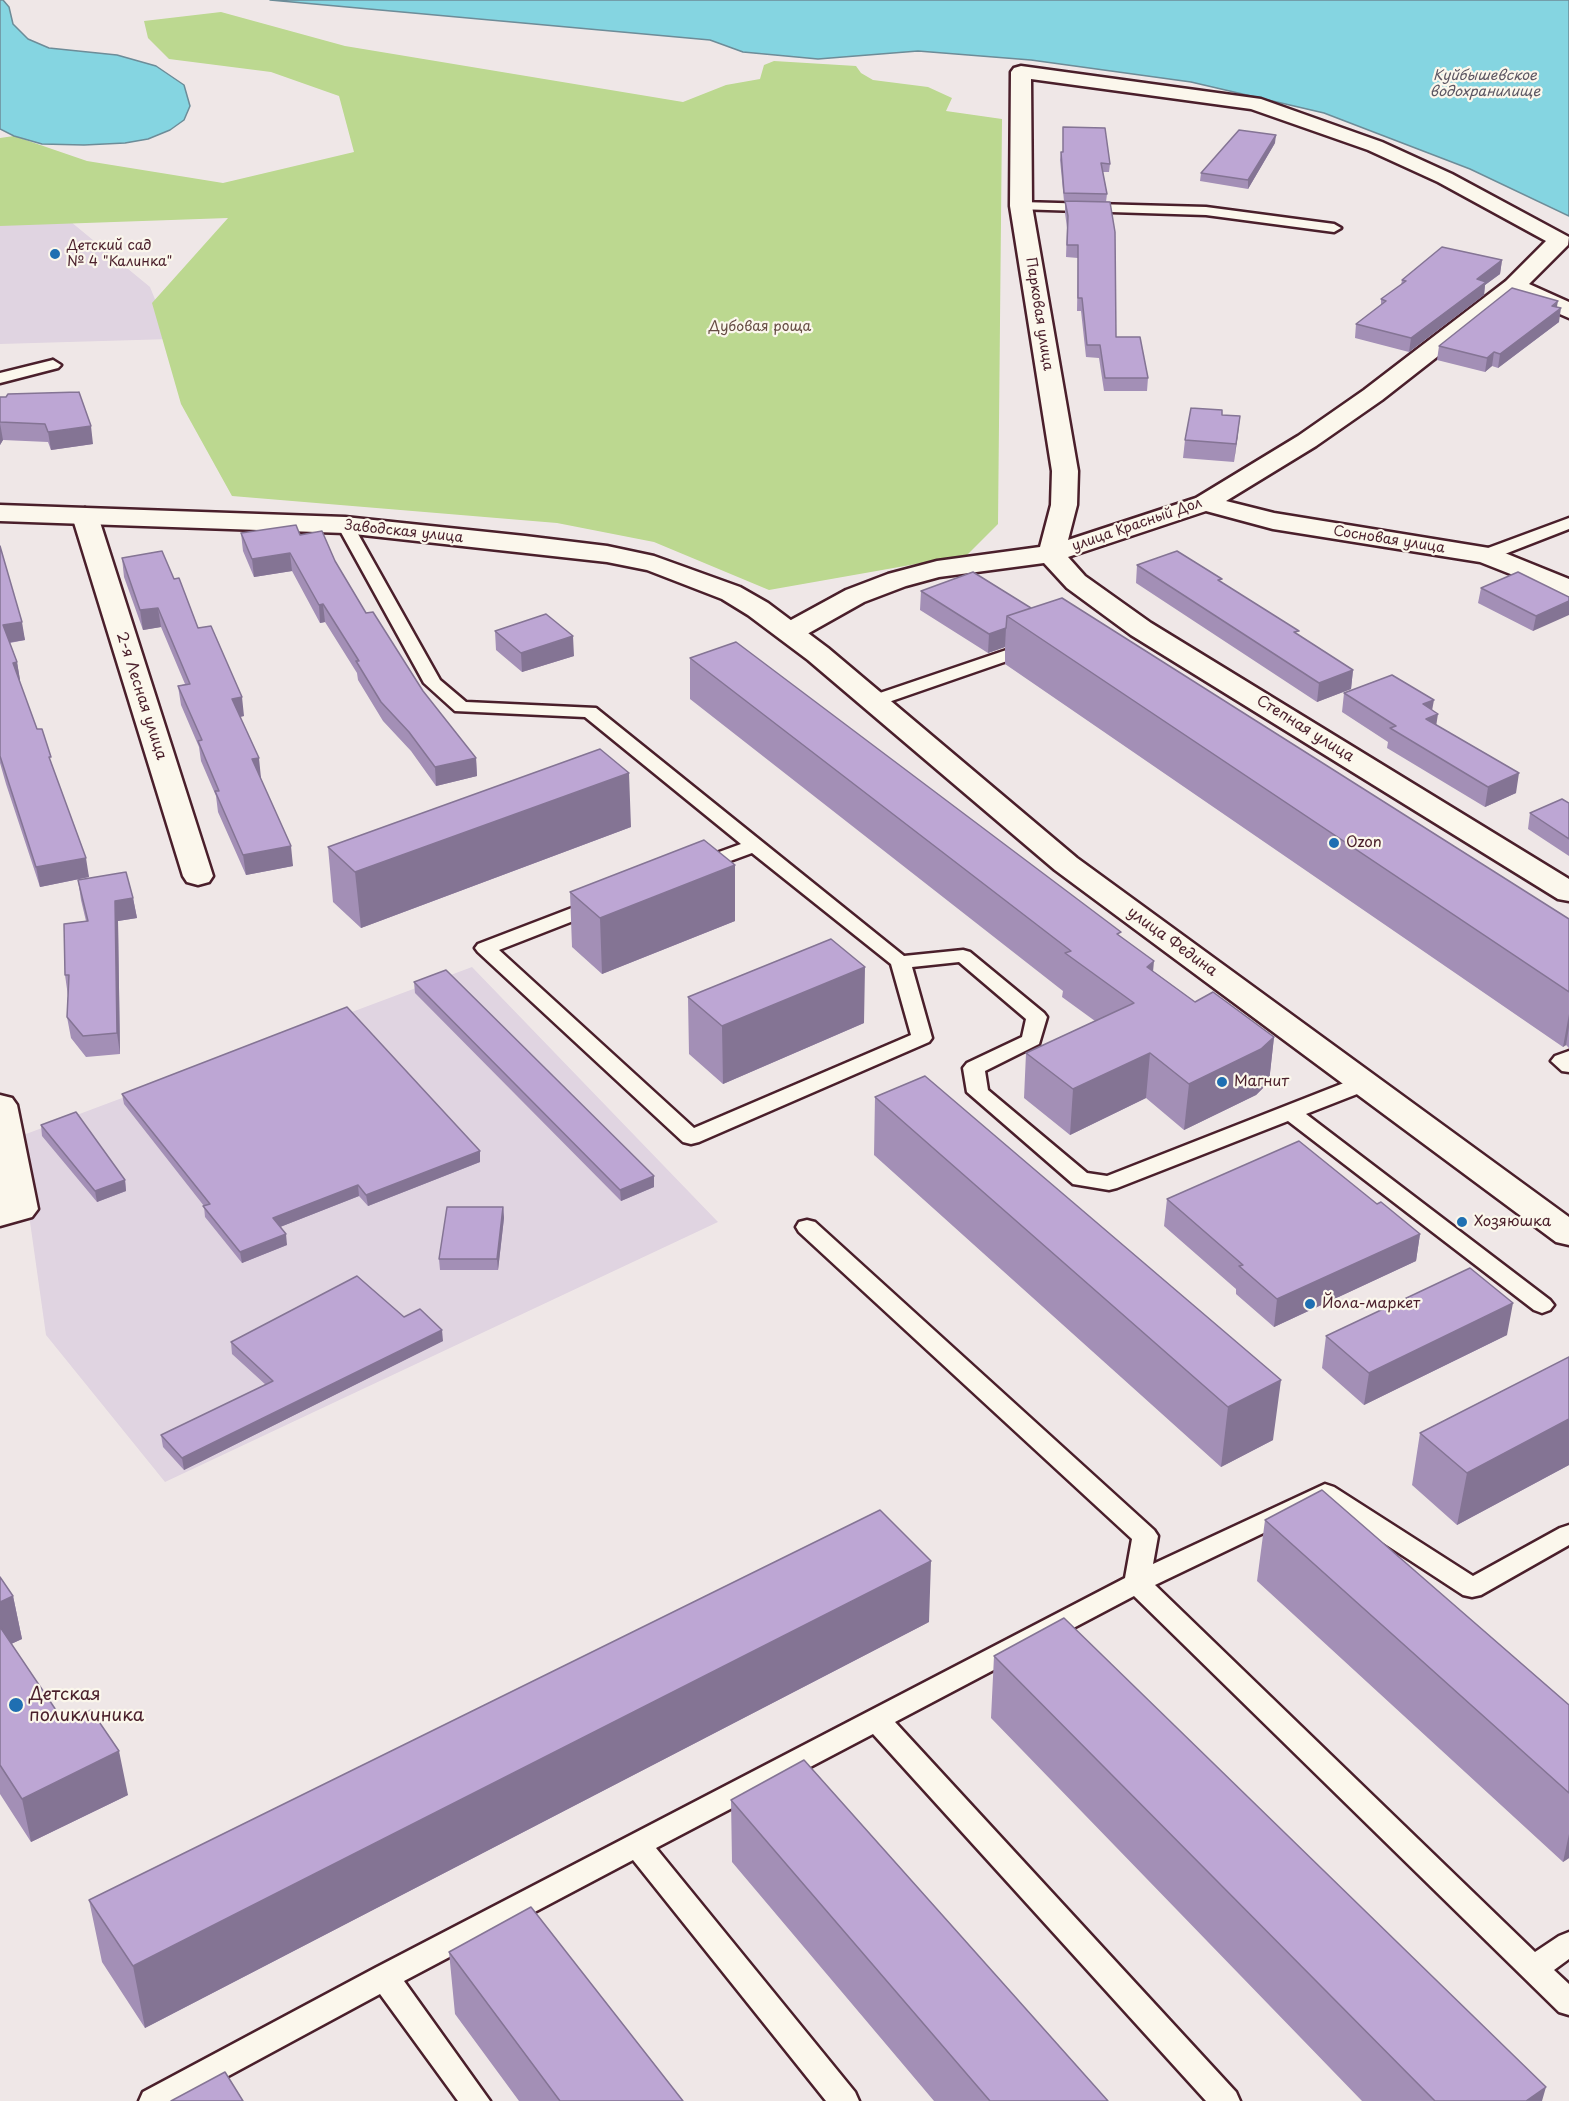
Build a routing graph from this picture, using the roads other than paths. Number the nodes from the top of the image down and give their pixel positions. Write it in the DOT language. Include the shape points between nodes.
graph roads {
  1 [pos="1021,72"];
  2 [pos="1021,206"];
  3 [pos="1334,228"];
  4 [pos="1514,286"];
  5 [pos="1569,311"];
  6 [pos="52,365"];
  7 [pos="0,378"];
  8 [pos="1205,503"];
  9 [pos="0,513"];
  10 [pos="85,516"];
  11 [pos="1569,523"];
  12 [pos="345,525"];
  13 [pos="1051,554"];
  14 [pos="1486,555"];
  15 [pos="1569,589"];
  16 [pos="790,632"];
  17 [pos="1045,642"];
  18 [pos="874,701"];
  19 [pos="755,845"];
  20 [pos="679,874"];
  21 [pos="198,876"];
  22 [pos="1569,892"];
  23 [pos="615,899"];
  24 [pos="900,962"];
  25 [pos="1569,1057"];
  26 [pos="1569,1066"];
  27 [pos="1362,1084"];
  28 [pos="0,1105"];
  29 [pos="1290,1112"];
  30 [pos="0,1215"];
  31 [pos="807,1227"];
  32 [pos="1569,1233"];
  33 [pos="1542,1305"];
  34 [pos="1569,1534"];
  35 [pos="1137,1583"];
  36 [pos="877,1720"];
  37 [pos="637,1845"];
  38 [pos="1569,1944"];
  39 [pos="1534,1968"];
  40 [pos="385,1977"];
  41 [pos="1569,2003"];
  42 [pos="154,2101"];
  43 [pos="475,2101"];
  44 [pos="844,2101"];
  45 [pos="1225,2101"];
  1 -- 2 [label="street, Парковая улица"];
  1 -- 4 [label="street, улица Красный Дол" via="1254,103 1375,146 1445,178 1560,240"];
  2 -- 3 [label="lane" via="1206,211"];
  2 -- 13 [label="street, Парковая улица" via="1065,471 1064,505"];
  4 -- 5 [label="street"];
  4 -- 8 [label="street, улица Красный Дол" via="1373,395 1307,441"];
  6 -- 7 [label="lane"];
  8 -- 13 [label="street, улица Красный Дол"];
  8 -- 14 [label="street, Сосновая улица" via="1273,521"];
  9 -- 10 [label="street, Заводская улица"];
  10 -- 12 [label="street, Заводская улица"];
  10 -- 21 [label="street, 2-я Лесная улица"];
  11 -- 14 [label="lane"];
  12 -- 16 [label="street, Заводская улица" via="607,554 654,564 731,593"];
  12 -- 19 [label="lane" via="434,683 461,707 590,712"];
  13 -- 16 [label="street, улица Красный Дол" via="984,561 897,580 855,596"];
  13 -- 22 [label="street, Степная улица" via="1076,582 1141,628"];
  14 -- 15 [label="street, Сосновая улица"];
  16 -- 18 [label="street, улица Федина"];
  17 -- 18 [label="lane"];
  18 -- 27 [label="street, улица Федина" via="1066,864"];
  19 -- 20 [label="lane"];
  19 -- 24 [label="lane"];
  23 -- 24 [label="lane" via="485,948 691,1137 922,1038"];
  24 -- 29 [label="lane" via="963,956 1037,1017 1032,1040 974,1068 978,1092 1081,1179 1109,1183"];
  25 -- 26 [label="lane" via="1562,1061"];
  27 -- 29 [label="lane"];
  27 -- 32 [label="street, улица Федина"];
  28 -- 30 [label="street" via="20,1209"];
  29 -- 33 [label="lane"];
  31 -- 35 [label="lane" via="1145,1536"];
  34 -- 35 [label="lane" via="1472,1588 1325,1493"];
  35 -- 36 [label="lane"];
  35 -- 39 [label="lane"];
  36 -- 37 [label="lane"];
  36 -- 45 [label="lane"];
  37 -- 40 [label="lane"];
  37 -- 44 [label="lane"];
  38 -- 39 [label="lane"];
  39 -- 41 [label="lane"];
  40 -- 42 [label="lane"];
  40 -- 43 [label="lane"];
}
